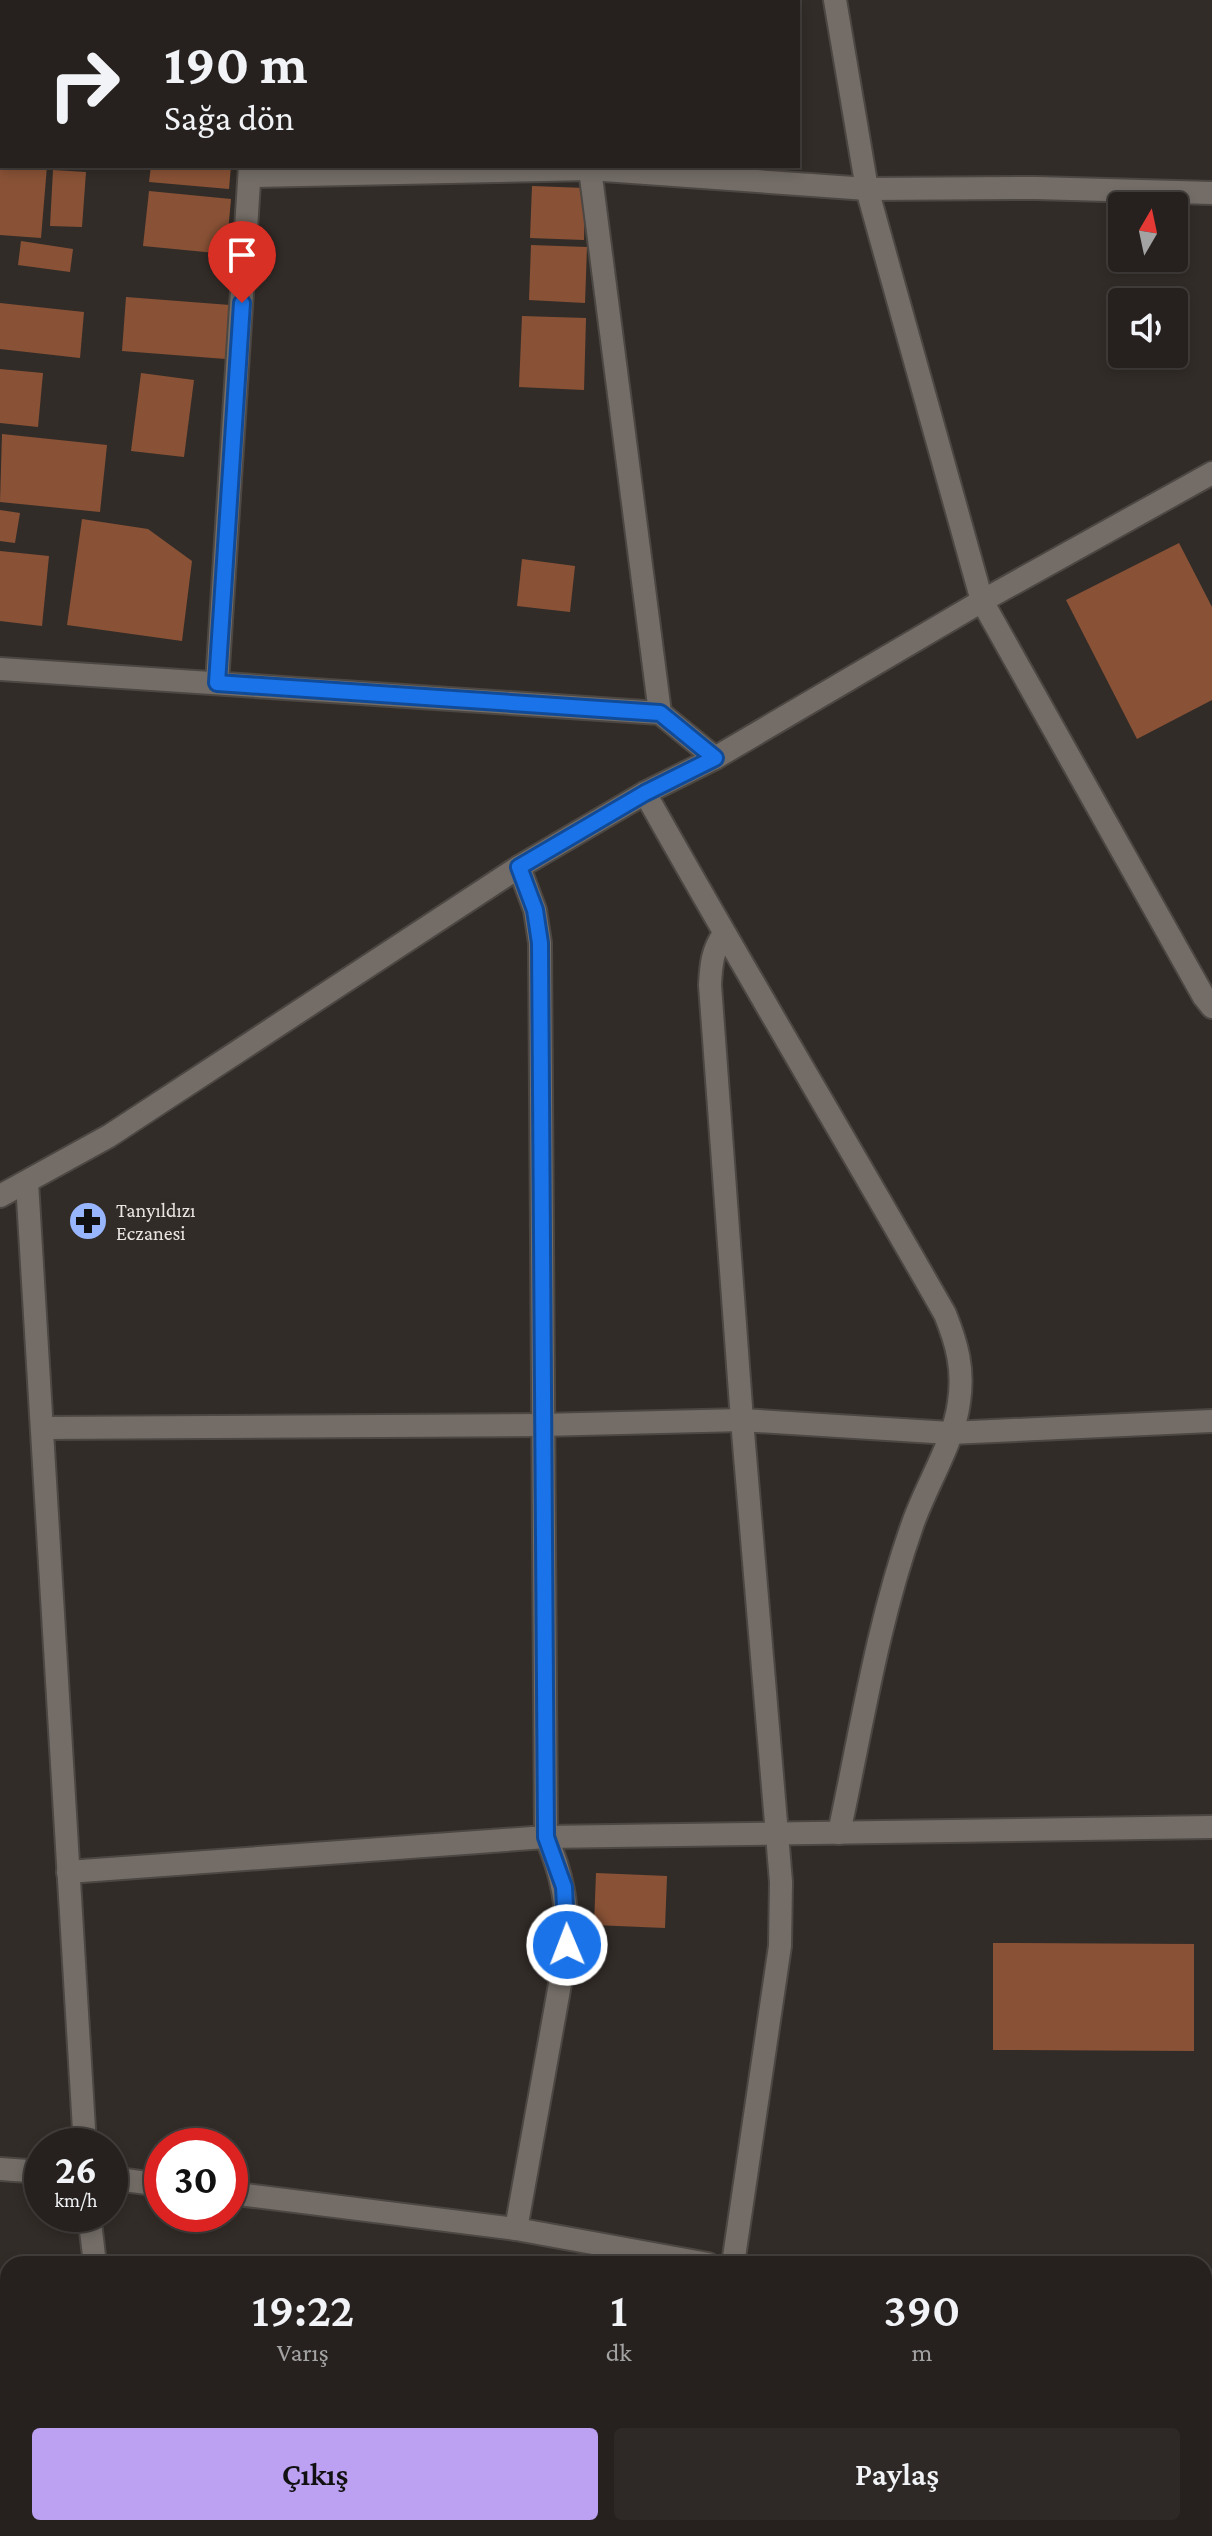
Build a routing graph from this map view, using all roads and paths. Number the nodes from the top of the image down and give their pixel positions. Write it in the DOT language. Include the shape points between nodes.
graph roads {
  1 [pos="835,0"];
  2 [pos="590,169"];
  3 [pos="250,171"];
  4 [pos="867,189"];
  5 [pos="1212,193"];
  6 [pos="1212,474"];
  7 [pos="982,601"];
  8 [pos="0,669"];
  9 [pos="217,683"];
  10 [pos="660,713"];
  11 [pos="715,758"];
  12 [pos="645,793"];
  13 [pos="519,867"];
  14 [pos="724,934"];
  15 [pos="1212,1007"];
  16 [pos="27,1182"];
  17 [pos="0,1196"];
  18 [pos="742,1420"];
  19 [pos="1212,1421"];
  20 [pos="542,1425"];
  21 [pos="42,1428"];
  22 [pos="950,1433"];
  23 [pos="1212,1827"];
  24 [pos="839,1833"];
  25 [pos="777,1835"];
  26 [pos="546,1837"];
  27 [pos="68,1872"];
  28 [pos="84,2128"];
  29 [pos="0,2169"];
  30 [pos="24,2171"];
  31 [pos="248,2195"];
  32 [pos="516,2229"];
  33 [pos="91,2232"];
  34 [pos="94,2256"];
  35 [pos="662,2256"];
  36 [pos="734,2256"];
  1 -- 4 [label="street"];
  2 -- 3 [label="street"];
  2 -- 4 [label="street"];
  2 -- 10 [label="street"];
  3 -- 9 [label="street"];
  4 -- 5 [label="street"];
  4 -- 7 [label="street"];
  6 -- 7 [label="street"];
  7 -- 11 [label="street"];
  7 -- 15 [label="street"];
  8 -- 9 [label="street"];
  9 -- 10 [label="street"];
  10 -- 11 [label="street"];
  11 -- 12 [label="street"];
  12 -- 13 [label="street"];
  12 -- 14 [label="street"];
  13 -- 16 [label="street" via="109,1136"];
  13 -- 20 [label="street" via="540,943"];
  14 -- 18 [label="street" via="711,963 710,985"];
  14 -- 22 [label="street" via="945,1314 962,1373"];
  16 -- 17 [label="street"];
  16 -- 21 [label="street"];
  18 -- 20 [label="street"];
  18 -- 22 [label="street"];
  18 -- 25 [label="street"];
  19 -- 22 [label="street"];
  20 -- 21 [label="street"];
  20 -- 26 [label="street"];
  21 -- 27 [label="street"];
  22 -- 24 [label="street" via="912,1526 888,1608"];
  23 -- 24 [label="street"];
  24 -- 25 [label="street"];
  25 -- 26 [label="street"];
  25 -- 36 [label="street" via="780,1946"];
  26 -- 27 [label="street"];
  26 -- 32 [label="street" via="564,1887 567,1945"];
  27 -- 28 [label="street"];
  29 -- 30 [label="street"];
  31 -- 32 [label="street"];
  32 -- 35 [label="street"];
  33 -- 34 [label="street"];
}
